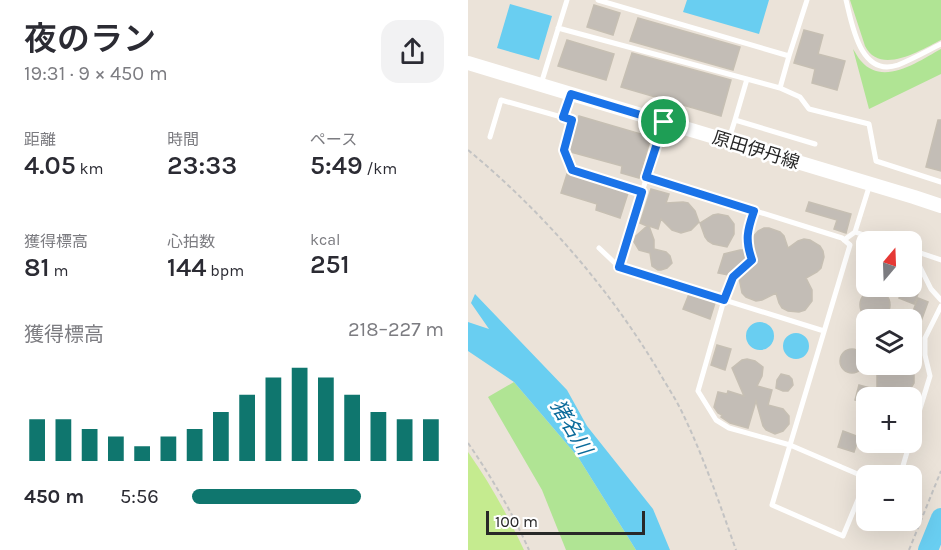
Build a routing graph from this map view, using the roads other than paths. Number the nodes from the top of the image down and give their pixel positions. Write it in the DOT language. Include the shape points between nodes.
graph roads {
  1 [pos="567,0"];
  2 [pos="598,0"];
  3 [pos="807,0"];
  4 [pos="846,0"];
  5 [pos="558,28"];
  6 [pos="941,44"];
  7 [pos="789,56"];
  8 [pos="468,63"];
  9 [pos="747,79"];
  10 [pos="541,85"];
  11 [pos="780,88"];
  12 [pos="571,94"];
  13 [pos="563,117"];
  14 [pos="735,120"];
  15 [pos="664,122"];
  16 [pos="490,137"];
  17 [pos="729,141"];
  18 [pos="815,144"];
  19 [pos="646,177"];
  20 [pos="941,182"];
  21 [pos="870,184"];
  22 [pos="642,192"];
  23 [pos="941,206"];
  24 [pos="754,211"];
  25 [pos="855,232"];
  26 [pos="844,240"];
  27 [pos="599,248"];
  28 [pos="922,253"];
  29 [pos="941,260"];
  30 [pos="619,267"];
  31 [pos="922,271"];
  32 [pos="724,300"];
  33 [pos="941,300"];
  34 [pos="941,306"];
  35 [pos="824,331"];
  36 [pos="922,402"];
  37 [pos="790,445"];
  38 [pos="856,473"];
  39 [pos="856,505"];
  1 -- 5 [label="lane"];
  2 -- 7 [label="lane"];
  3 -- 7 [label="lane"];
  4 -- 6 [label="lane" via="859,45 875,63 897,65"];
  5 -- 9 [label="lane"];
  5 -- 10 [label="lane"];
  7 -- 11 [label="lane"];
  8 -- 10 [label="street, 原田伊丹線"];
  9 -- 11 [label="lane"];
  9 -- 14 [label="lane"];
  10 -- 12 [label="street, 原田伊丹線"];
  11 -- 20 [label="lane" via="800,97 809,109 869,124 876,161"];
  12 -- 13 [label="lane"];
  12 -- 15 [label="street, 原田伊丹線"];
  13 -- 16 [label="lane" via="501,100"];
  13 -- 22 [label="lane" via="572,120 564,150 572,170"];
  14 -- 17 [label="lane"];
  14 -- 18 [label="lane"];
  15 -- 17 [label="street, 原田伊丹線"];
  15 -- 19 [label="lane"];
  17 -- 21 [label="street, 原田伊丹線"];
  19 -- 22 [label="lane"];
  19 -- 24 [label="lane"];
  21 -- 23 [label="street, 原田伊丹線"];
  21 -- 25 [label="lane"];
  22 -- 30 [label="lane"];
  24 -- 26 [label="lane"];
  24 -- 32 [label="lane" via="746,236 752,260 733,277"];
  25 -- 26 [label="lane"];
  26 -- 35 [label="lane" via="850,245"];
  27 -- 30 [label="lane"];
  28 -- 29 [label="lane"];
  30 -- 32 [label="lane"];
  31 -- 33 [label="lane"];
  32 -- 35 [label="lane"];
  32 -- 37 [label="lane" via="698,392 716,420 729,428"];
  34 -- 36 [label="lane" via="925,338 930,376"];
  35 -- 37 [label="lane"];
  37 -- 38 [label="lane"];
  37 -- 39 [label="lane" via="772,505 843,536"];
}
